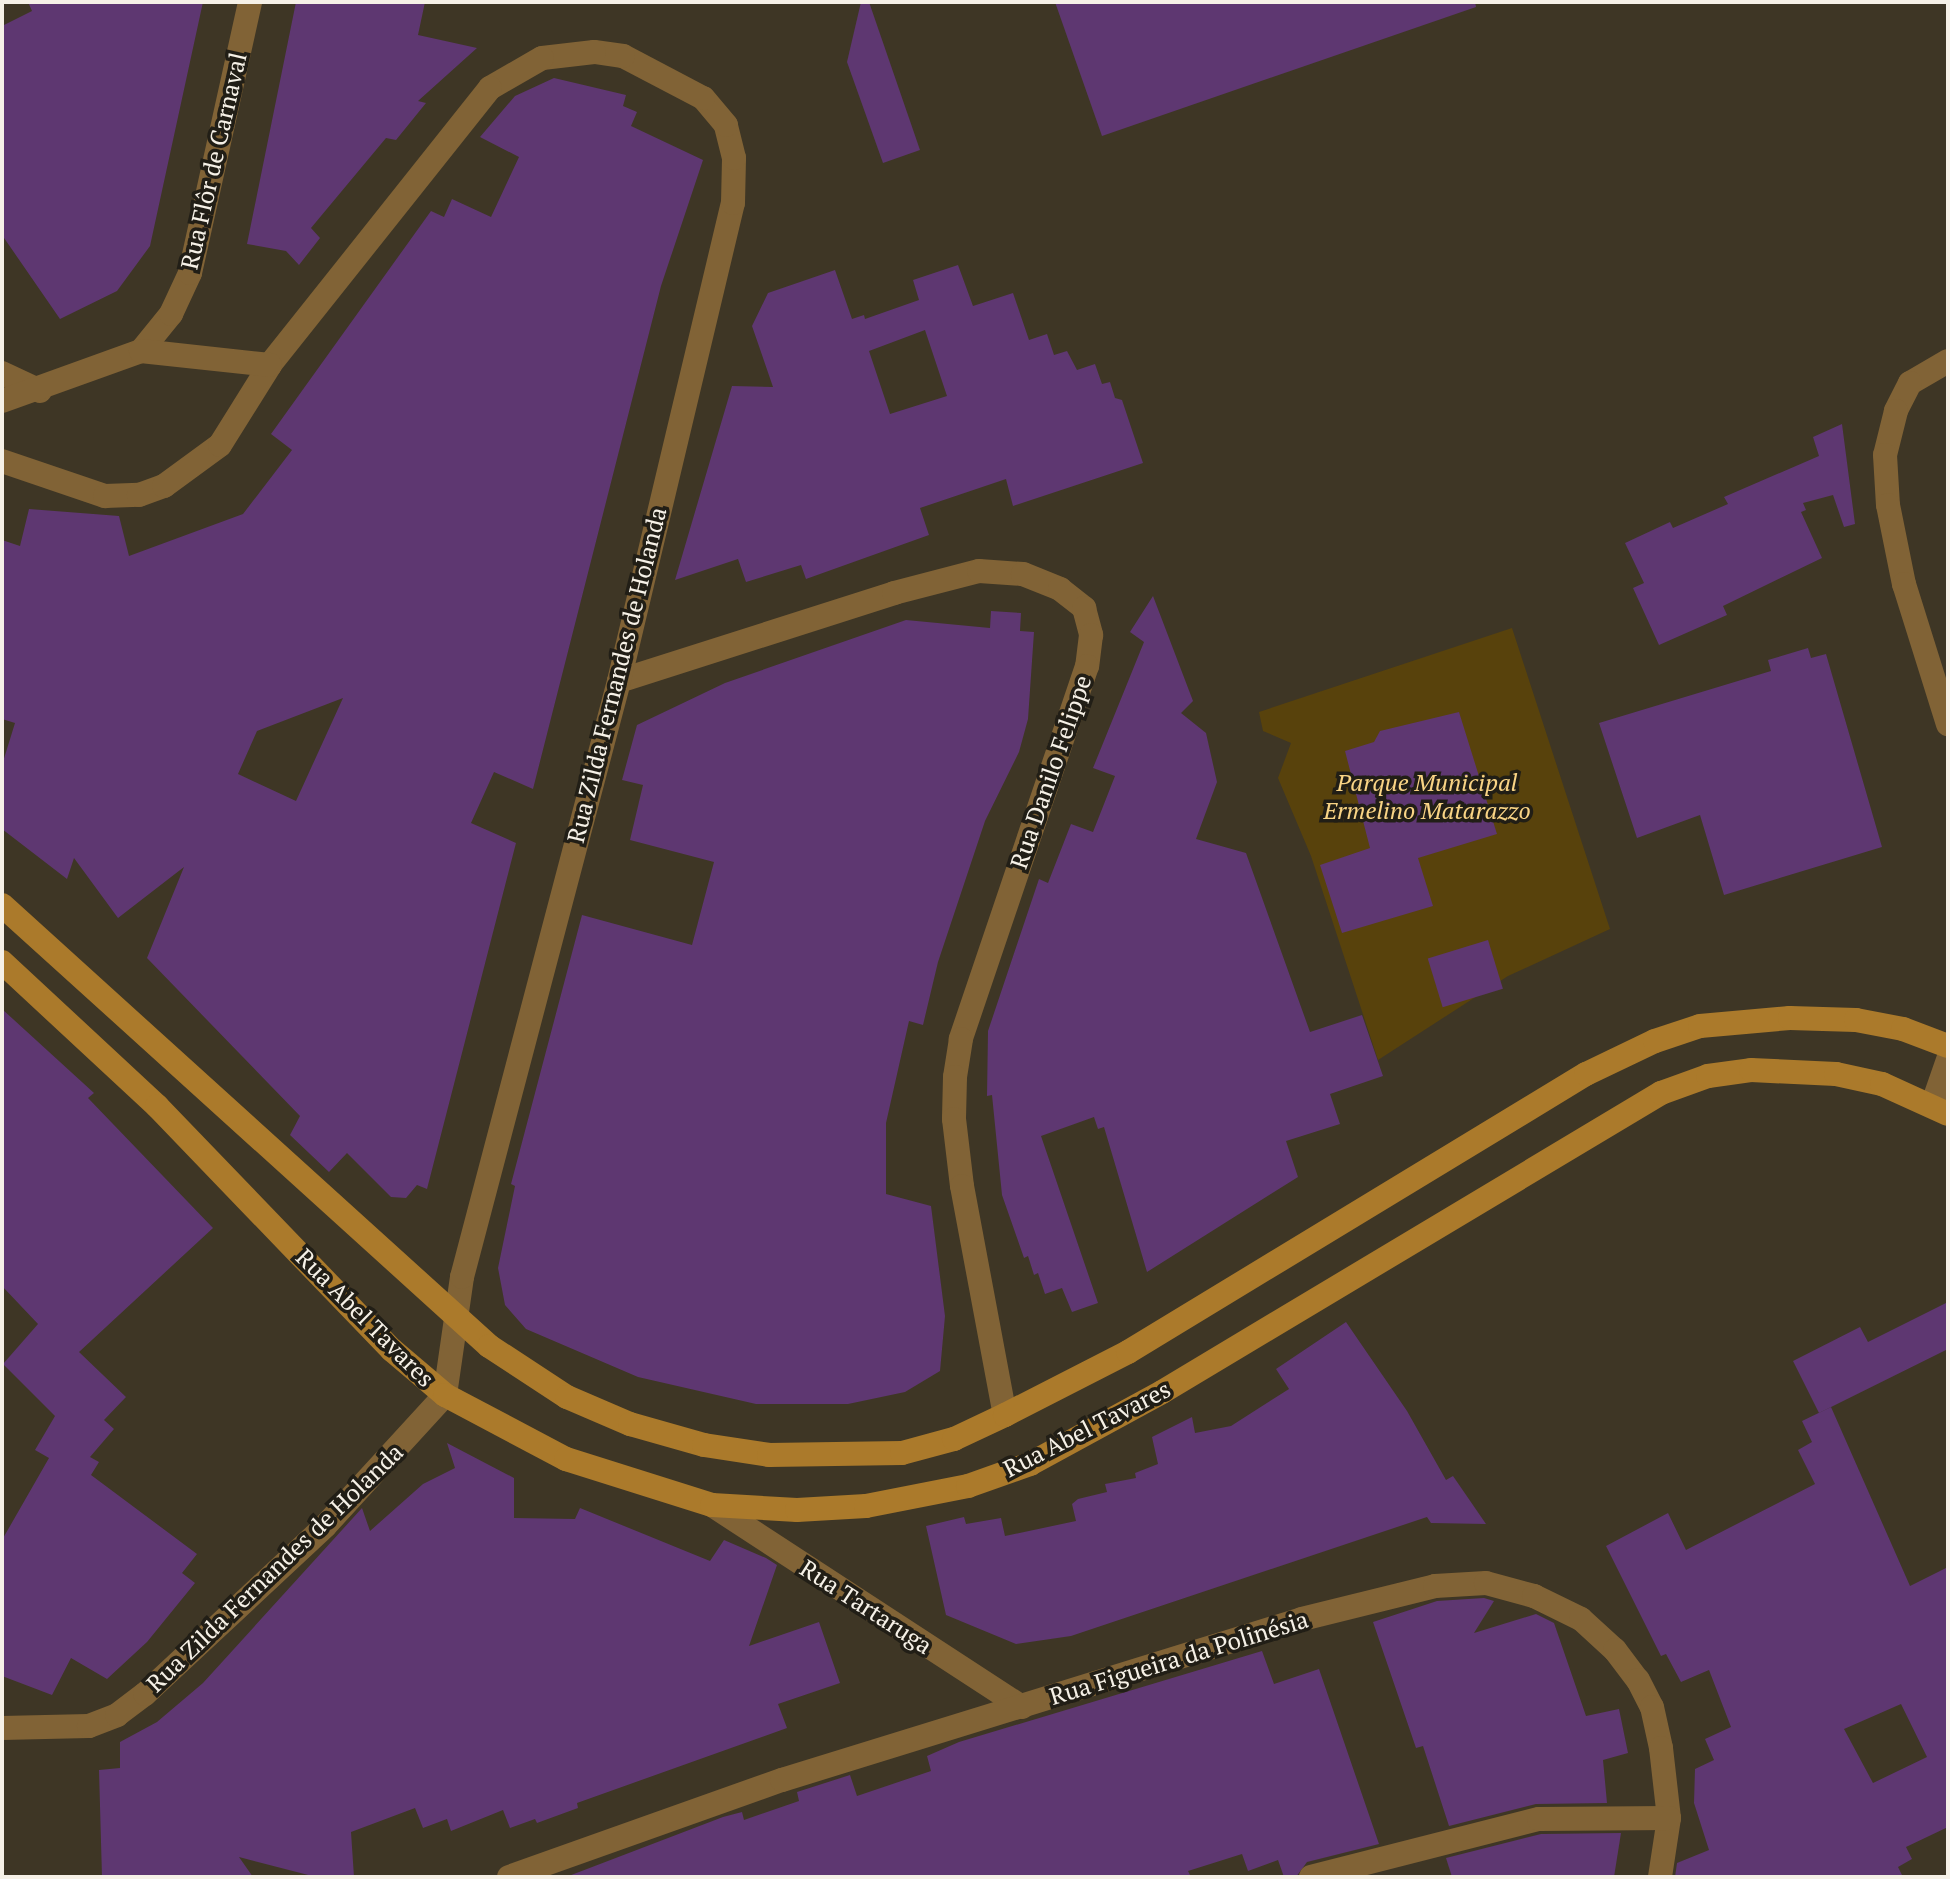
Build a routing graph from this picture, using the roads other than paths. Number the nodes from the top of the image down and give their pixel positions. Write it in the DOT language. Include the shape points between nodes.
graph roads {
  1 [pos="250,2"];
  2 [pos="141,351"];
  3 [pos="1948,361"];
  4 [pos="270,365"];
  5 [pos="2,373"];
  6 [pos="40,391"];
  7 [pos="2,401"];
  8 [pos="2,461"];
  9 [pos="619,681"];
  10 [pos="1948,724"];
  11 [pos="2,905"];
  12 [pos="2,962"];
  13 [pos="1948,1046"];
  14 [pos="1948,1060"];
  15 [pos="1940,1108"];
  16 [pos="456,1317"];
  17 [pos="445,1395"];
  18 [pos="1005,1415"];
  19 [pos="712,1505"];
  20 [pos="1022,1707"];
  21 [pos="2,1728"];
  22 [pos="1669,1818"];
  23 [pos="509,1877"];
  24 [pos="1311,1877"];
  25 [pos="1660,1877"];
  1 -- 2 [label="street, Rua Flôr de Carnaval" via="190,273 171,314"];
  2 -- 4 [label="street"];
  2 -- 6 [label="street, Rua Flôr de Carnaval"];
  3 -- 10 [label="street" via="1910,383 1896,411 1885,455 1888,505 1904,584"];
  4 -- 8 [label="street, Rua Zilda Fernandes de Holanda" via="220,445 164,486 139,495 105,496"];
  4 -- 9 [label="street, Rua Zilda Fernandes de Holanda" via="490,88 515,70 567,53 623,56 703,98 726,125 734,158 733,203"];
  5 -- 6 [label="street"];
  6 -- 7 [label="street, Rua Flôr de Carnaval"];
  9 -- 16 [label="street, Rua Zilda Fernandes de Holanda" via="462,1277"];
  9 -- 18 [label="street, Rua Danilo Felippe" via="979,571 1023,574 1060,589 1084,608 1091,635 1087,666 961,1039 955,1077 962,1186"];
  11 -- 16 [label="street, Rua Abel Tavares"];
  12 -- 17 [label="street, Rua Abel Tavares" via="137,1086 392,1350"];
  13 -- 18 [label="street, Rua Abel Tavares" via="1903,1029 1856,1020 1790,1018 1700,1026 1655,1041 1586,1074 1128,1352"];
  14 -- 15 [label="street"];
  15 -- 19 [label="street, Rua Abel Tavares" via="1836,1074 1751,1070 1708,1076 1661,1093 1162,1392 1030,1464 968,1486 866,1506 797,1510"];
  16 -- 17 [label="street, Rua Zilda Fernandes de Holanda"];
  16 -- 18 [label="street, Rua Abel Tavares" via="489,1346 567,1397 630,1424 704,1445 769,1455 902,1453 954,1439"];
  17 -- 19 [label="street, Rua Abel Tavares" via="566,1459"];
  17 -- 21 [label="street, Rua Zilda Fernandes de Holanda" via="325,1526 145,1694 117,1715 89,1726"];
  19 -- 20 [label="street, Rua Tartaruga"];
  20 -- 22 [label="street, Rua Figueira da Polinésia" via="1302,1619 1435,1586 1486,1583 1534,1596 1581,1619 1615,1650 1652,1707"];
  20 -- 23 [label="street, Rua Figueira da Polinésia" via="782,1780"];
  22 -- 24 [label="street" via="1539,1819"];
  22 -- 25 [label="street, Rua Figueira da Polinésia"];
}
